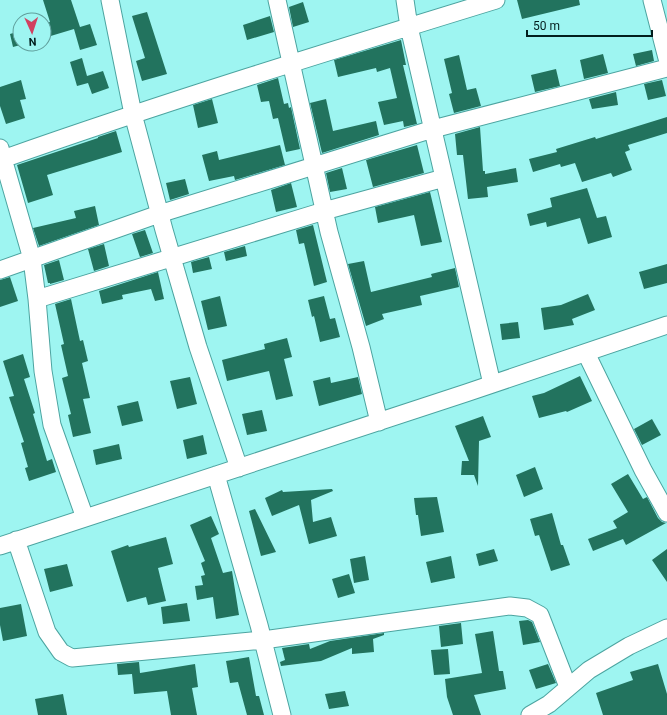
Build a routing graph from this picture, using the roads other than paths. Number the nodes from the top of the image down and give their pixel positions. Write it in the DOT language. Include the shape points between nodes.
graph roads {
  1 [pos="110,0"];
  2 [pos="277,0"];
  3 [pos="405,0"];
  4 [pos="496,0"];
  5 [pos="652,0"];
  6 [pos="409,26"];
  7 [pos="667,58"];
  8 [pos="290,63"];
  9 [pos="667,68"];
  10 [pos="133,114"];
  11 [pos="433,129"];
  12 [pos="1,156"];
  13 [pos="314,167"];
  14 [pos="444,178"];
  15 [pos="324,211"];
  16 [pos="159,214"];
  17 [pos="171,256"];
  18 [pos="32,259"];
  19 [pos="0,270"];
  20 [pos="37,299"];
  21 [pos="667,325"];
  22 [pos="586,353"];
  23 [pos="492,384"];
  24 [pos="379,422"];
  25 [pos="239,468"];
  26 [pos="216,475"];
  27 [pos="667,513"];
  28 [pos="85,518"];
  29 [pos="16,540"];
  30 [pos="0,546"];
  31 [pos="667,628"];
  32 [pos="263,640"];
  33 [pos="568,687"];
  34 [pos="282,715"];
  35 [pos="530,715"];
  1 -- 10 [label="street"];
  2 -- 8 [label="street"];
  3 -- 6 [label="street"];
  4 -- 6 [label="street"];
  5 -- 7 [label="street"];
  6 -- 8 [label="street"];
  6 -- 11 [label="street"];
  8 -- 10 [label="street"];
  8 -- 13 [label="street"];
  9 -- 11 [label="street"];
  10 -- 12 [label="street"];
  10 -- 16 [label="street"];
  11 -- 13 [label="street"];
  11 -- 14 [label="street"];
  12 -- 18 [label="street"];
  13 -- 15 [label="street"];
  13 -- 16 [label="street"];
  14 -- 15 [label="street"];
  14 -- 23 [label="street"];
  15 -- 17 [label="street"];
  15 -- 24 [label="street"];
  16 -- 17 [label="street"];
  16 -- 18 [label="street"];
  17 -- 20 [label="street"];
  17 -- 25 [label="street" via="198,347"];
  18 -- 19 [label="street"];
  18 -- 20 [label="street"];
  20 -- 28 [label="street" via="43,371 52,425"];
  21 -- 22 [label="street"];
  22 -- 23 [label="street"];
  22 -- 27 [label="street"];
  23 -- 24 [label="street"];
  24 -- 25 [label="street"];
  25 -- 26 [label="street"];
  26 -- 28 [label="street"];
  26 -- 32 [label="street"];
  28 -- 29 [label="street"];
  29 -- 30 [label="street"];
  29 -- 32 [label="street" via="47,632 61,652 72,658"];
  31 -- 33 [label="street" via="629,646 589,670"];
  32 -- 33 [label="street" via="510,606 527,608 540,615"];
  32 -- 34 [label="street"];
  33 -- 35 [label="street" via="549,704"];
}
